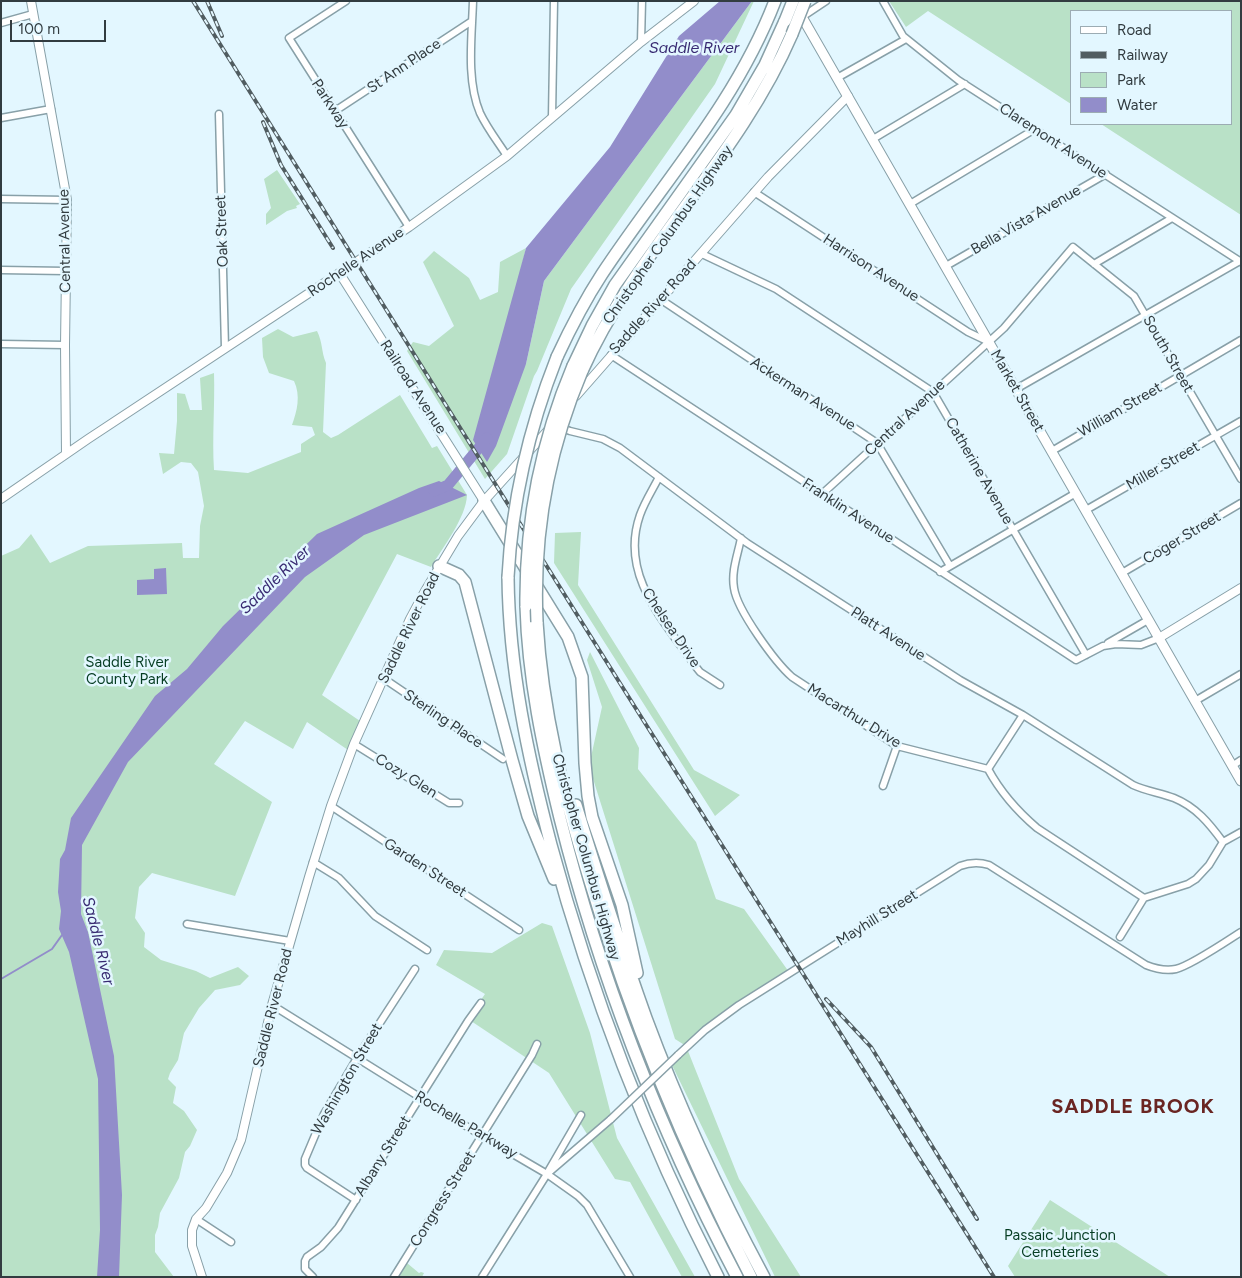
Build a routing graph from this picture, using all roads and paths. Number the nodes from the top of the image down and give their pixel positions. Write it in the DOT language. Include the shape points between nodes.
graph roads {
  1 [pos="30,1"];
  2 [pos="346,1"];
  3 [pos="473,1"];
  4 [pos="554,1"];
  5 [pos="642,1"];
  6 [pos="694,1"];
  7 [pos="793,1"];
  8 [pos="805,1"];
  9 [pos="826,1"];
  10 [pos="883,1"];
  11 [pos="775,2"];
  12 [pos="33,14"];
  13 [pos="802,17"];
  14 [pos="472,21"];
  15 [pos="1,23"];
  16 [pos="906,38"];
  17 [pos="642,42"];
  18 [pos="837,78"];
  19 [pos="965,84"];
  20 [pos="848,96"];
  21 [pos="51,110"];
  22 [pos="335,111"];
  23 [pos="219,114"];
  24 [pos="552,117"];
  25 [pos="1,118"];
  26 [pos="1035,129"];
  27 [pos="873,139"];
  28 [pos="507,156"];
  29 [pos="1106,174"];
  30 [pos="754,192"];
  31 [pos="1,199"];
  32 [pos="67,200"];
  33 [pos="910,204"];
  34 [pos="1172,218"];
  35 [pos="409,227"];
  36 [pos="1073,247"];
  37 [pos="702,254"];
  38 [pos="1240,261"];
  39 [pos="1094,264"];
  40 [pos="946,266"];
  41 [pos="1,270"];
  42 [pos="66,271"];
  43 [pos="340,274"];
  44 [pos="660,299"];
  45 [pos="1145,314"];
  46 [pos="1241,340"];
  47 [pos="988,342"];
  48 [pos="1,344"];
  49 [pos="65,345"];
  50 [pos="226,348"];
  51 [pos="611,355"];
  52 [pos="577,368"];
  53 [pos="1180,375"];
  54 [pos="1016,389"];
  55 [pos="933,392"];
  56 [pos="1241,421"];
  57 [pos="554,424"];
  58 [pos="1216,436"];
  59 [pos="878,443"];
  60 [pos="1052,451"];
  61 [pos="66,454"];
  62 [pos="659,477"];
  63 [pos="1241,479"];
  64 [pos="1076,493"];
  65 [pos="822,494"];
  66 [pos="1,499"];
  67 [pos="484,500"];
  68 [pos="1241,503"];
  69 [pos="1086,510"];
  70 [pos="1013,529"];
  71 [pos="741,538"];
  72 [pos="440,566"];
  73 [pos="950,566"];
  74 [pos="940,572"];
  75 [pos="1122,573"];
  76 [pos="1241,588"];
  77 [pos="1148,620"];
  78 [pos="1159,638"];
  79 [pos="1100,647"];
  80 [pos="1086,655"];
  81 [pos="1241,674"];
  82 [pos="383,678"];
  83 [pos="720,685"];
  84 [pos="1195,701"];
  85 [pos="1023,716"];
  86 [pos="549,719"];
  87 [pos="354,744"];
  88 [pos="897,746"];
  89 [pos="503,759"];
  90 [pos="1241,760"];
  91 [pos="1232,766"];
  92 [pos="988,769"];
  93 [pos="1241,781"];
  94 [pos="884,786"];
  95 [pos="460,803"];
  96 [pos="331,806"];
  97 [pos="1241,832"];
  98 [pos="1223,842"];
  99 [pos="313,862"];
  100 [pos="1144,898"];
  101 [pos="187,924"];
  102 [pos="519,930"];
  103 [pos="1241,932"];
  104 [pos="576,934"];
  105 [pos="1120,937"];
  106 [pos="290,941"];
  107 [pos="427,950"];
  108 [pos="415,969"];
  109 [pos="481,1003"];
  110 [pos="272,1005"];
  111 [pos="647,1019"];
  112 [pos="537,1044"];
  113 [pos="357,1058"];
  114 [pos="420,1097"];
  115 [pos="581,1115"];
  116 [pos="482,1136"];
  117 [pos="547,1174"];
  118 [pos="356,1200"];
  119 [pos="196,1219"];
  120 [pos="231,1242"];
  121 [pos="202,1277"];
  122 [pos="313,1277"];
  123 [pos="394,1277"];
  124 [pos="482,1277"];
  125 [pos="630,1277"];
  126 [pos="718,1277"];
  127 [pos="737,1277"];
  128 [pos="751,1277"];
  129 [pos="764,1277"];
  1 -- 12 [label="street, Central Avenue"];
  2 -- 22 [label="street, Parkway" via="288,38"];
  3 -- 14 [label="street"];
  4 -- 24 [label="street"];
  5 -- 17 [label="street"];
  6 -- 17 [label="street, Rochelle Avenue"];
  7 -- 13 [label="main road, Market Street"];
  7 -- 52 [label="highway, Christopher Columbus Highway, bridge" via="764,65 736,115 615,285 592,326"];
  8 -- 52 [label="highway, Christopher Columbus Highway, bridge" via="771,79 751,112 624,292"];
  9 -- 13 [label="street"];
  10 -- 16 [label="street, Claremont Avenue"];
  11 -- 104 [label="highway, Christopher Columbus Highway, bridge" via="736,84 691,152 627,237 577,316 538,409 522,470 513,517 508,577 511,643 522,723"];
  12 -- 15 [label="street"];
  12 -- 21 [label="street, Central Avenue"];
  13 -- 18 [label="main road, Market Street"];
  14 -- 22 [label="street, St Ann Place"];
  14 -- 28 [label="street" via="475,100 485,123"];
  16 -- 18 [label="street"];
  16 -- 19 [label="street, Claremont Avenue"];
  17 -- 24 [label="street, Rochelle Avenue"];
  18 -- 20 [label="main road, Market Street"];
  19 -- 26 [label="street, Claremont Avenue"];
  19 -- 27 [label="street"];
  20 -- 27 [label="main road, Market Street"];
  20 -- 30 [label="street, Saddle River Road"];
  21 -- 25 [label="street"];
  21 -- 32 [label="street, Central Avenue"];
  22 -- 35 [label="street, Parkway"];
  23 -- 50 [label="street, Oak Street"];
  24 -- 28 [label="street, Rochelle Avenue"];
  26 -- 29 [label="street, Claremont Avenue"];
  26 -- 33 [label="street"];
  27 -- 33 [label="main road, Market Street"];
  28 -- 35 [label="street, Rochelle Avenue"];
  29 -- 34 [label="street, Claremont Avenue"];
  29 -- 40 [label="street, Bella Vista Avenue"];
  30 -- 37 [label="street, Saddle River Road"];
  30 -- 47 [label="street, Harrison Avenue"];
  31 -- 32 [label="street"];
  32 -- 42 [label="street, Central Avenue"];
  33 -- 40 [label="main road, Market Street"];
  34 -- 38 [label="street, Claremont Avenue"];
  34 -- 39 [label="street"];
  35 -- 43 [label="street, Rochelle Avenue"];
  36 -- 39 [label="street, South Street"];
  36 -- 47 [label="street, Central Avenue" via="1004,328"];
  37 -- 44 [label="street, Saddle River Road"];
  37 -- 55 [label="street, Catherine Avenue" via="776,289"];
  38 -- 45 [label="street"];
  39 -- 45 [label="street, South Street" via="1134,296"];
  40 -- 47 [label="main road, Market Street"];
  41 -- 42 [label="street"];
  42 -- 49 [label="street, Central Avenue"];
  43 -- 50 [label="street, Rochelle Avenue"];
  43 -- 67 [label="street, Railroad Avenue"];
  44 -- 51 [label="street, Saddle River Road"];
  44 -- 59 [label="street, Ackerman Avenue"];
  45 -- 53 [label="street, South Street"];
  45 -- 54 [label="street"];
  46 -- 53 [label="street, William Street"];
  47 -- 54 [label="main road, Market Street"];
  47 -- 55 [label="street, Central Avenue"];
  48 -- 49 [label="street"];
  49 -- 61 [label="street, Central Avenue"];
  50 -- 61 [label="street, Rochelle Avenue"];
  51 -- 57 [label="street, Saddle River Road"];
  51 -- 65 [label="street, Franklin Avenue"];
  52 -- 86 [label="highway, Christopher Columbus Highway, bridge" via="545,495 537,563 540,664"];
  52 -- 127 [label="highway, Christopher Columbus Highway, bridge" via="552,423 535,492 527,562 530,663 543,739 569,852 625,1029 698,1200"];
  53 -- 58 [label="street, South Street"];
  53 -- 60 [label="street, William Street"];
  54 -- 60 [label="main road, Market Street"];
  55 -- 59 [label="street, Central Avenue"];
  55 -- 70 [label="street, Catherine Avenue"];
  56 -- 58 [label="street, Miller Street"];
  57 -- 62 [label="street, Platt Avenue" via="603,439"];
  57 -- 67 [label="street, Saddle River Road"];
  58 -- 63 [label="street, South Street"];
  58 -- 69 [label="street, Miller Street"];
  59 -- 65 [label="street, Central Avenue"];
  59 -- 73 [label="street, Ackerman Avenue"];
  60 -- 64 [label="main road, Market Street"];
  61 -- 66 [label="street, Rochelle Avenue"];
  62 -- 71 [label="street, Platt Avenue"];
  62 -- 83 [label="street, Chelsea Drive" via="637,527 635,554 638,575 649,599 696,667"];
  64 -- 69 [label="main road, Market Street"];
  64 -- 70 [label="street"];
  65 -- 74 [label="street, Franklin Avenue"];
  67 -- 72 [label="street, Saddle River Road"];
  67 -- 111 [label="highway" via="568,637 577,660 582,677 585,763 592,818 622,905"];
  68 -- 75 [label="street, Coger Street"];
  69 -- 75 [label="main road, Market Street"];
  70 -- 73 [label="street"];
  70 -- 80 [label="street, Catherine Avenue"];
  71 -- 85 [label="street, Platt Avenue" via="960,680"];
  71 -- 88 [label="street, Macarthur Drive" via="733,580 736,597 773,657 792,677"];
  72 -- 82 [label="street, Saddle River Road" via="410,619"];
  72 -- 104 [label="highway" via="465,582 528,816"];
  73 -- 74 [label="street"];
  74 -- 80 [label="street, Franklin Avenue" via="1076,660"];
  75 -- 77 [label="main road, Market Street"];
  76 -- 78 [label="street"];
  77 -- 78 [label="main road, Market Street"];
  77 -- 79 [label="street"];
  78 -- 79 [label="street" via="1141,645"];
  78 -- 84 [label="main road, Market Street"];
  79 -- 80 [label="street"];
  81 -- 84 [label="street"];
  82 -- 87 [label="street, Saddle River Road"];
  82 -- 89 [label="street, Sterling Place"];
  84 -- 91 [label="main road, Market Street"];
  85 -- 92 [label="street"];
  85 -- 98 [label="street, Platt Avenue" via="1133,785 1186,804 1205,819"];
  86 -- 111 [label="highway"];
  86 -- 128 [label="highway, Christopher Columbus Highway" via="582,856 627,996 686,1143"];
  87 -- 95 [label="street, Cozy Glen" via="449,803"];
  87 -- 96 [label="street, Saddle River Road"];
  88 -- 92 [label="street, Macarthur Drive"];
  88 -- 94 [label="street"];
  90 -- 91 [label="street"];
  91 -- 93 [label="main road, Market Street"];
  92 -- 100 [label="street" via="1004,794 1037,828"];
  96 -- 99 [label="street, Saddle River Road"];
  96 -- 102 [label="street, Garden Street"];
  97 -- 98 [label="street"];
  98 -- 100 [label="street" via="1209,865 1188,884"];
  99 -- 106 [label="street, Saddle River Road"];
  99 -- 107 [label="street" via="339,878 375,916"];
  100 -- 105 [label="street"];
  101 -- 106 [label="street"];
  103 -- 117 [label="street, Mayhill Street, bridge" via="1182,967 1153,968 989,865 968,864 739,1005 705,1030"];
  104 -- 126 [label="highway, Christopher Columbus Highway" via="602,1014 642,1116"];
  106 -- 110 [label="street, Saddle River Road"];
  108 -- 113 [label="street, Washington Street"];
  109 -- 114 [label="street, Albany Street"];
  110 -- 113 [label="street, Rochelle Parkway"];
  110 -- 119 [label="street, Saddle River Road" via="241,1140 227,1172"];
  111 -- 129 [label="highway" via="698,1144"];
  112 -- 116 [label="street, Congress Street"];
  113 -- 114 [label="street, Rochelle Parkway"];
  113 -- 118 [label="street, Washington Street" via="317,1127 304,1161 307,1168"];
  114 -- 116 [label="street, Rochelle Parkway"];
  114 -- 118 [label="street, Albany Street"];
  115 -- 117 [label="street, Mayhill Street"];
  116 -- 117 [label="street, Rochelle Parkway"];
  116 -- 123 [label="street, Congress Street"];
  117 -- 124 [label="street, Mayhill Street"];
  117 -- 125 [label="street, Rochelle Parkway" via="585,1203"];
  118 -- 122 [label="street, Albany Street" via="330,1238 307,1257 305,1269"];
  119 -- 120 [label="street"];
  119 -- 121 [label="street, Saddle River Road" via="192,1246"];
}
